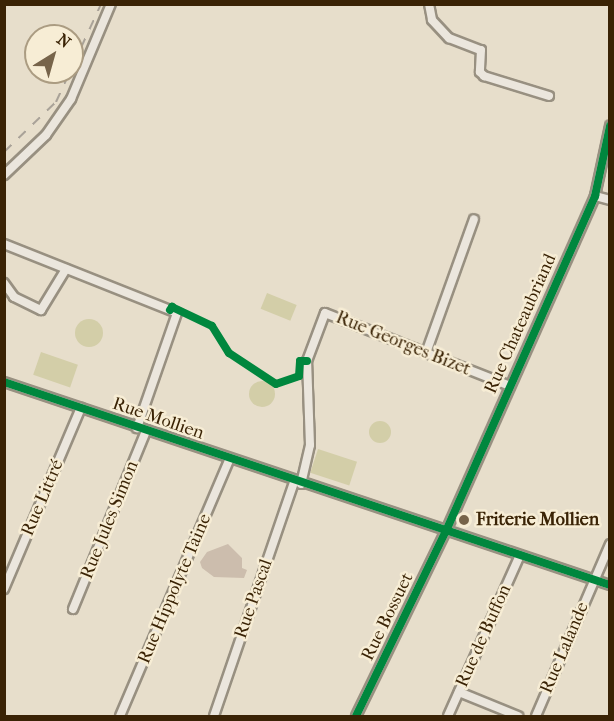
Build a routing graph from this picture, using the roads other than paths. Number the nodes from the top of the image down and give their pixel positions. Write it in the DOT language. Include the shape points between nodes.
graph roads {
  1 [pos="111,4"];
  2 [pos="429,4"];
  3 [pos="549,96"];
  4 [pos="609,126"];
  5 [pos="4,175"];
  6 [pos="595,196"];
  7 [pos="609,200"];
  8 [pos="474,219"];
  9 [pos="4,244"];
  10 [pos="66,269"];
  11 [pos="4,283"];
  12 [pos="426,353"];
  13 [pos="4,382"];
  14 [pos="510,386"];
  15 [pos="81,408"];
  16 [pos="136,428"];
  17 [pos="146,431"];
  18 [pos="229,460"];
  19 [pos="297,483"];
  20 [pos="446,531"];
  21 [pos="609,543"];
  22 [pos="520,555"];
  23 [pos="594,579"];
  24 [pos="609,585"];
  25 [pos="4,589"];
  26 [pos="73,609"];
  27 [pos="459,692"];
  28 [pos="120,717"];
  29 [pos="214,717"];
  30 [pos="357,717"];
  31 [pos="448,717"];
  32 [pos="518,717"];
  33 [pos="536,717"];
  1 -- 5 [label="street" via="70,99 46,135"];
  2 -- 3 [label="street" via="432,20 449,38 482,51 480,72 484,76"];
  4 -- 6 [label="street, Rue Chateaubriand"];
  6 -- 7 [label="street"];
  6 -- 14 [label="street, Rue Chateaubriand"];
  8 -- 12 [label="street"];
  9 -- 10 [label="street"];
  10 -- 11 [label="street" via="41,310 14,297"];
  10 -- 16 [label="street" via="177,313"];
  12 -- 14 [label="street, Rue Georges Bizet"];
  12 -- 19 [label="street, Rue Georges Bizet" via="325,313 307,361 310,445"];
  13 -- 15 [label="street, Rue Mollien"];
  14 -- 20 [label="street, Rue Chateaubriand"];
  15 -- 16 [label="street, Rue Mollien"];
  15 -- 25 [label="street, Rue Littré"];
  16 -- 17 [label="street, Rue Mollien"];
  17 -- 18 [label="street, Rue Mollien"];
  17 -- 26 [label="street, Rue Jules Simon"];
  18 -- 19 [label="street, Rue Mollien"];
  18 -- 28 [label="street, Rue Hippolyte Taine"];
  19 -- 20 [label="street, Rue Mollien"];
  19 -- 29 [label="street, Rue Pascal"];
  20 -- 22 [label="street, Rue Mollien"];
  20 -- 30 [label="street, Rue Bossuet"];
  21 -- 23 [label="street, Rue Lalande"];
  22 -- 23 [label="street, Rue Mollien"];
  22 -- 27 [label="street, Rue de Buffon"];
  23 -- 24 [label="street, Rue Mollien"];
  23 -- 33 [label="street, Rue Lalande"];
  27 -- 31 [label="street, Rue de Buffon"];
  27 -- 32 [label="street"];
}
